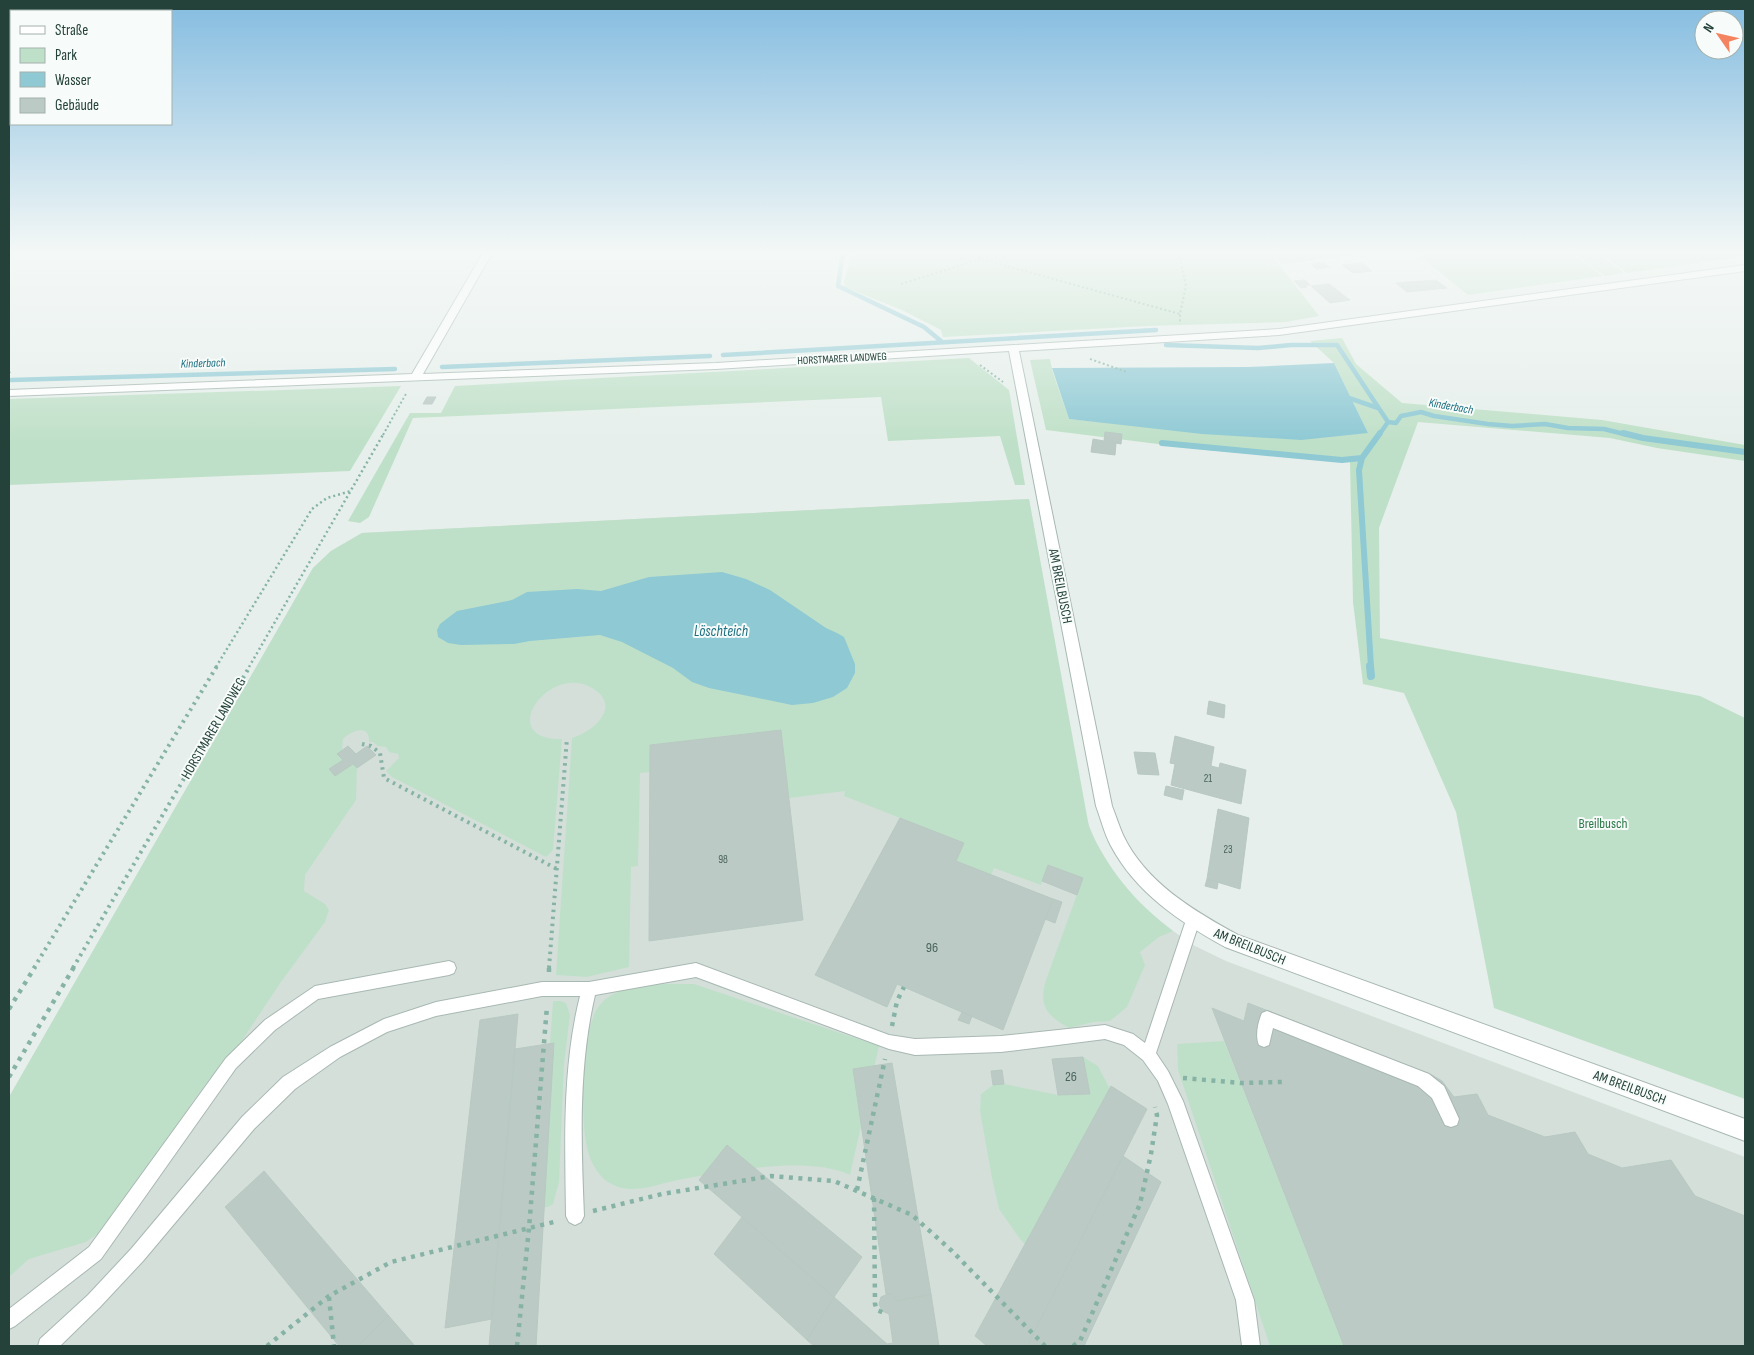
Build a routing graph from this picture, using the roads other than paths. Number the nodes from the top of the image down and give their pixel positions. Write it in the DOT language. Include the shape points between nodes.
graph roads {
  1 [pos="451,316"];
  2 [pos="1399,316"];
  3 [pos="1013,348"];
  4 [pos="415,378"];
  5 [pos="9,393"];
  6 [pos="1193,920"];
  7 [pos="449,968"];
  8 [pos="589,989"];
  9 [pos="1264,1040"];
  10 [pos="1148,1054"];
  11 [pos="1451,1119"];
  12 [pos="1745,1130"];
  13 [pos="575,1216"];
  14 [pos="9,1320"];
  15 [pos="47,1346"];
  16 [pos="1251,1346"];
  1 -- 4 [label="street"];
  2 -- 3 [label="street, HORSTMARER LANDWEG" via="1314,328"];
  3 -- 4 [label="street, HORSTMARER LANDWEG" via="716,366"];
  3 -- 6 [label="street, AM BREILBUSCH" via="1104,806 1117,842 1141,876"];
  4 -- 5 [label="street, HORSTMARER LANDWEG"];
  6 -- 10 [label="lane"];
  6 -- 12 [label="street, AM BREILBUSCH" via="1232,942"];
  7 -- 14 [label="lane" via="314,993 270,1025 231,1063 95,1253"];
  8 -- 10 [label="lane" via="696,970 889,1042 915,1047 1001,1044 1105,1032 1128,1039"];
  8 -- 13 [label="lane" via="581,1017 574,1076"];
  8 -- 15 [label="lane" via="548,989 436,1009 384,1026 335,1052 289,1083 248,1123 138,1255"];
  9 -- 11 [label="lane" via="1267,1018 1423,1080 1438,1092"];
  10 -- 16 [label="lane" via="1175,1101 1245,1300"];
}
